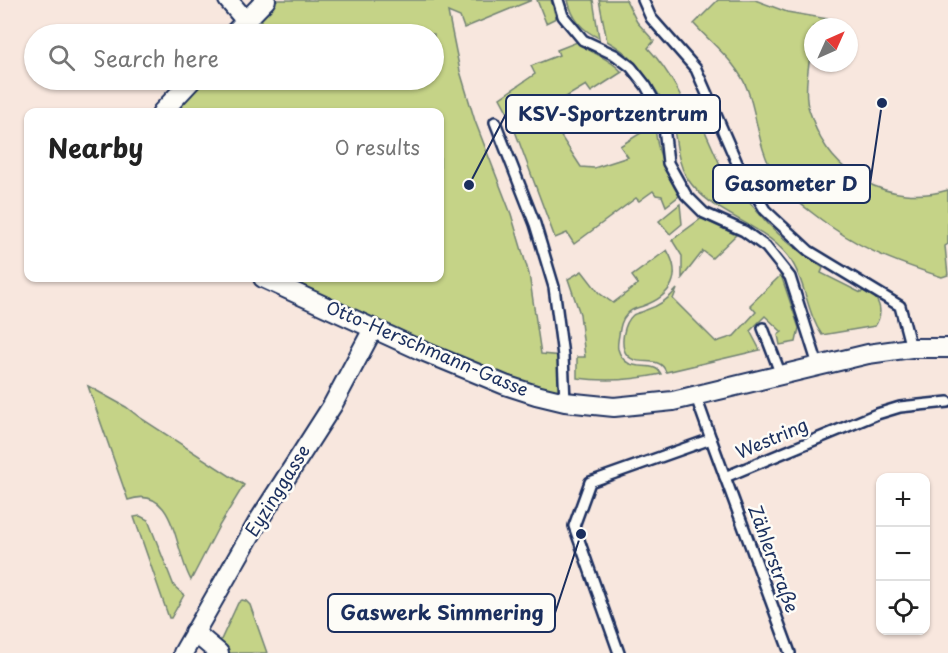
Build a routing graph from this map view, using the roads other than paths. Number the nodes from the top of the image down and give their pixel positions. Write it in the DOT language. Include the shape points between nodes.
graph roads {
  1 [pos="228,0"];
  2 [pos="266,0"];
  3 [pos="558,0"];
  4 [pos="643,0"];
  5 [pos="246,21"];
  6 [pos="243,24"];
  7 [pos="183,90"];
  8 [pos="166,108"];
  9 [pos="495,122"];
  10 [pos="272,282"];
  11 [pos="763,328"];
  12 [pos="373,329"];
  13 [pos="911,348"];
  14 [pos="948,348"];
  15 [pos="818,365"];
  16 [pos="781,375"];
  17 [pos="696,397"];
  18 [pos="565,402"];
  19 [pos="948,402"];
  20 [pos="711,440"];
  21 [pos="725,477"];
  22 [pos="194,632"];
  23 [pos="183,653"];
  24 [pos="219,653"];
  25 [pos="619,653"];
  26 [pos="790,653"];
  1 -- 5 [label="street"];
  2 -- 5 [label="street"];
  3 -- 15 [label="lane" via="563,16 583,40 615,55 646,86 663,117 668,164 686,195 704,213 744,231 766,247 790,277"];
  4 -- 13 [label="lane" via="651,18 696,69 736,163 765,210 809,251 900,306"];
  5 -- 6 [label="street"];
  7 -- 8 [label="street"];
  9 -- 18 [label="lane" via="535,224 554,287"];
  10 -- 12 [label="street, Otto-Herschmann-Gasse"];
  11 -- 16 [label="lane"];
  12 -- 18 [label="street, Otto-Herschmann-Gasse" via="505,385"];
  12 -- 22 [label="street, Eyzinggasse" via="332,406"];
  13 -- 14 [label="street, Otto-Herschmann-Gasse"];
  13 -- 15 [label="street, Otto-Herschmann-Gasse"];
  15 -- 16 [label="street, Otto-Herschmann-Gasse"];
  16 -- 17 [label="street, Otto-Herschmann-Gasse"];
  17 -- 18 [label="street, Otto-Herschmann-Gasse" via="615,407"];
  17 -- 20 [label="lane"];
  19 -- 21 [label="lane, Westring" via="900,407 877,414"];
  20 -- 21 [label="lane, Westring"];
  20 -- 25 [label="lane, Westring" via="590,482 574,526"];
  21 -- 26 [label="lane, Zählerstraße"];
  22 -- 23 [label="street, Eyzinggasse"];
  22 -- 24 [label="street"];
}
